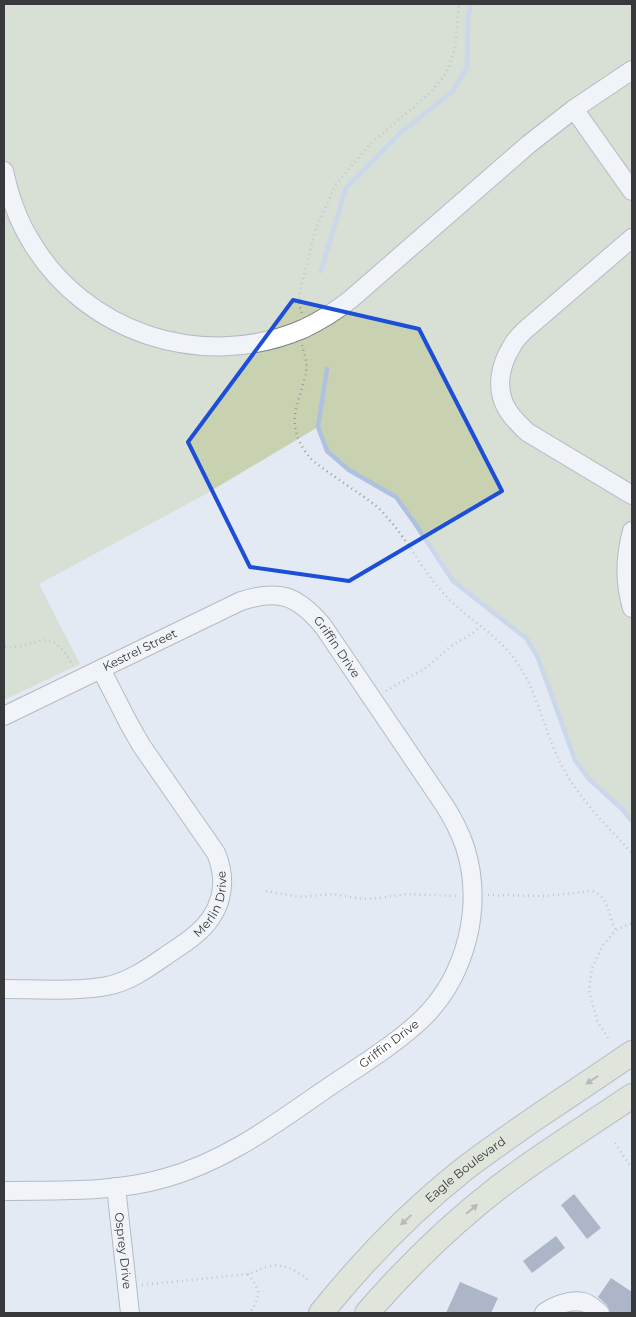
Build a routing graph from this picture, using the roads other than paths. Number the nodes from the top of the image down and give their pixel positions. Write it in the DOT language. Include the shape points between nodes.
graph roads {
  1 [pos="632,70"];
  2 [pos="574,110"];
  3 [pos="4,171"];
  4 [pos="632,191"];
  5 [pos="632,238"];
  6 [pos="632,495"];
  7 [pos="632,531"];
  8 [pos="280,595"];
  9 [pos="632,608"];
  10 [pos="102,669"];
  11 [pos="4,716"];
  12 [pos="4,989"];
  13 [pos="632,1053"];
  14 [pos="632,1096"];
  15 [pos="116,1187"];
  16 [pos="4,1190"];
  17 [pos="130,1313"];
  18 [pos="321,1313"];
  19 [pos="367,1313"];
  20 [pos="544,1313"];
  21 [pos="600,1313"];
  1 -- 2 [label="street"];
  2 -- 3 [label="street" via="529,144 335,311 284,336 244,344 203,346 169,341 124,326 78,298 28,238 12,203"];
  2 -- 4 [label="street"];
  5 -- 6 [label="street" via="524,330 512,346 500,379 506,409 527,432"];
  7 -- 9 [label="street" via="626,574"];
  8 -- 10 [label="street, Kestrel Street" via="268,594 241,601"];
  8 -- 15 [label="street, Griffin Drive" via="309,611 323,626 453,819 465,846 472,880 470,930 460,963 434,1006 390,1045 255,1138 221,1157 166,1178"];
  10 -- 11 [label="street, Kestrel Street"];
  10 -- 12 [label="street, Merlin Drive" via="141,745 216,853 222,872 221,893 208,922 194,937 121,982 82,989"];
  13 -- 18 [label="street, Eagle Boulevard, one-way" via="462,1170 388,1237"];
  19 -- 14 [label="street, one-way" via="420,1256 479,1203"];
  15 -- 16 [label="street, Griffin Drive"];
  15 -- 17 [label="street, Osprey Drive"];
  20 -- 21 [label="street" via="576,1301 585,1302"];
}
